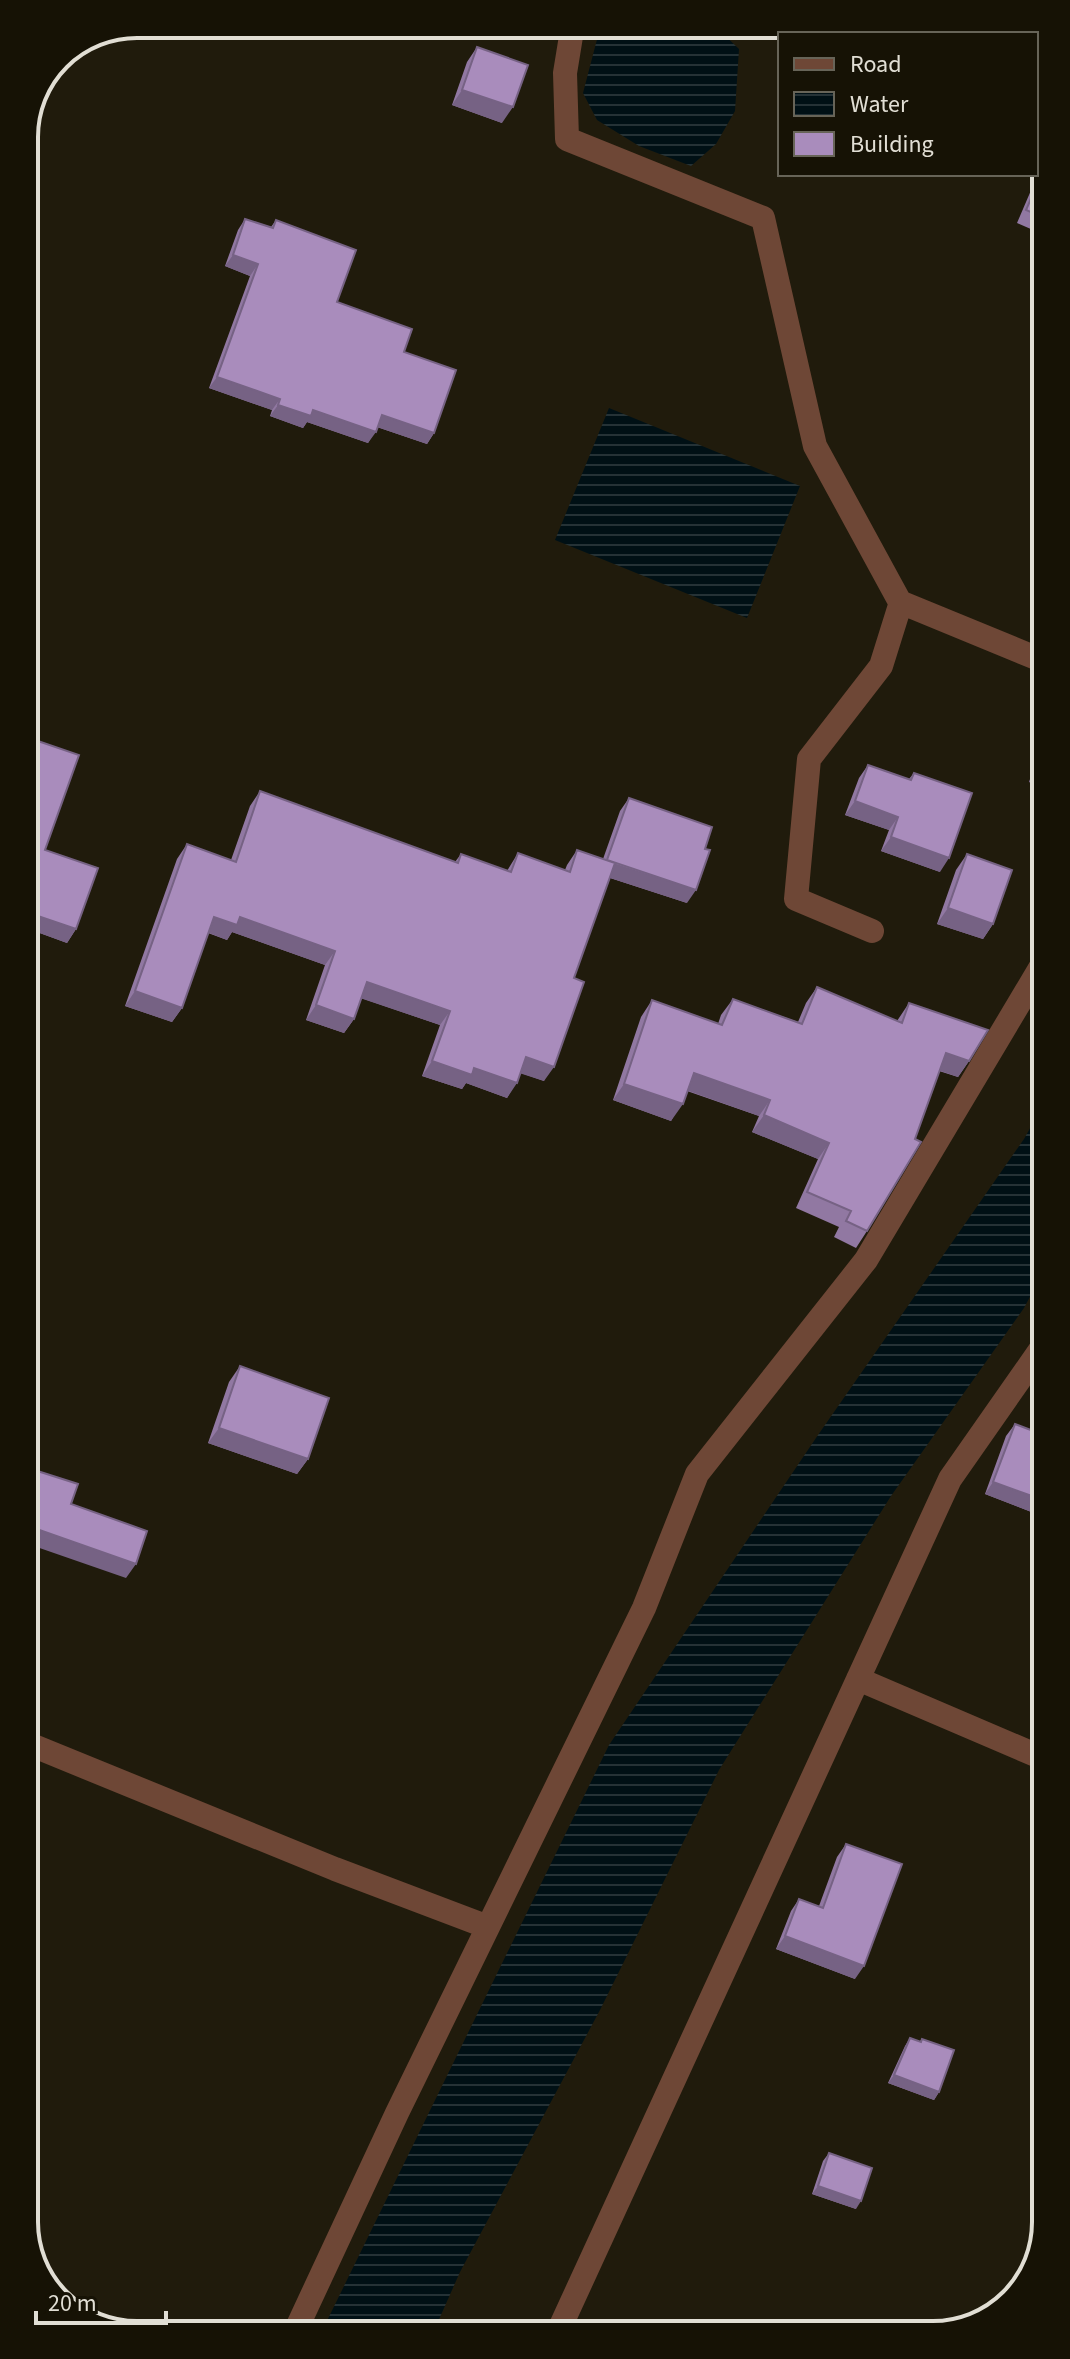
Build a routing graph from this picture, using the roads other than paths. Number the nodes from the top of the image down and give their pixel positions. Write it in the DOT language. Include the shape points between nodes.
graph roads {
  1 [pos="571,38"];
  2 [pos="901,602"];
  3 [pos="1032,656"];
  4 [pos="872,931"];
  5 [pos="1032,982"];
  6 [pos="1032,1362"];
  7 [pos="858,1679"];
  8 [pos="38,1748"];
  9 [pos="1032,1753"];
  10 [pos="488,1927"];
  11 [pos="300,2321"];
  12 [pos="563,2321"];
  1 -- 2 [label="street" via="565,73 567,139 763,218 815,446"];
  2 -- 3 [label="street"];
  2 -- 4 [label="street" via="881,666 809,759 796,899"];
  5 -- 10 [label="street" via="866,1260 697,1474 644,1608"];
  6 -- 7 [label="street" via="950,1479"];
  7 -- 9 [label="street"];
  7 -- 12 [label="street"];
  8 -- 10 [label="street"];
  10 -- 11 [label="street"];
}
